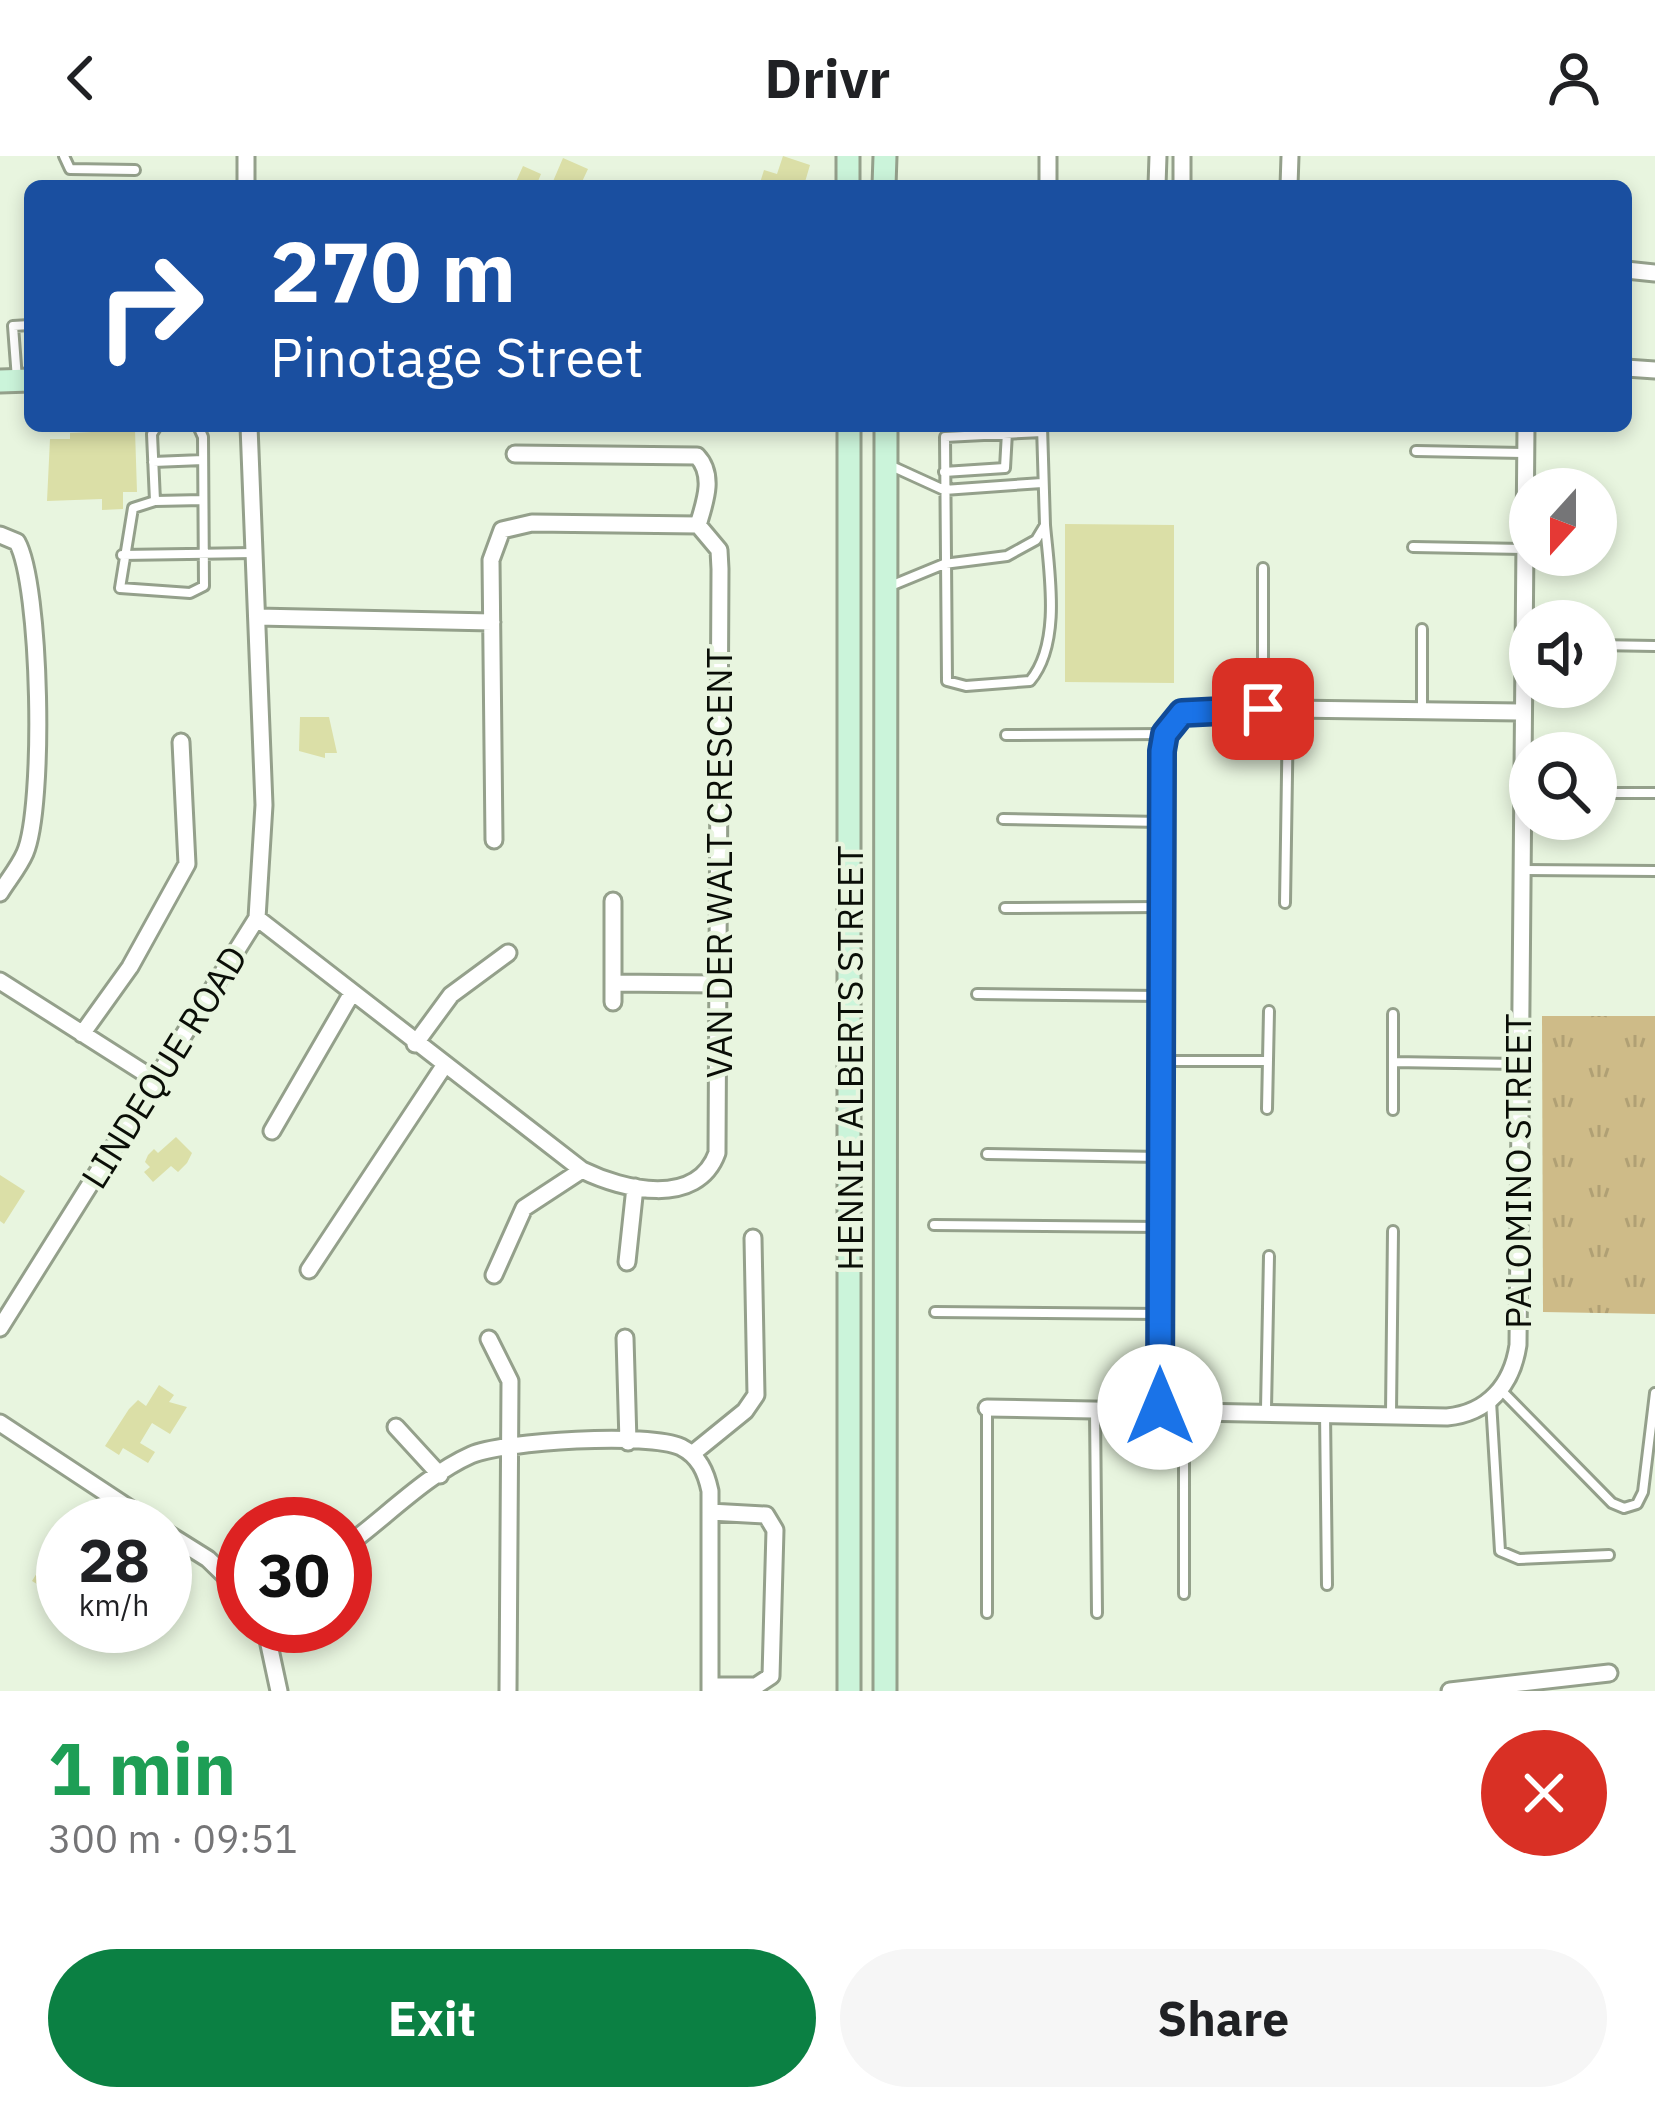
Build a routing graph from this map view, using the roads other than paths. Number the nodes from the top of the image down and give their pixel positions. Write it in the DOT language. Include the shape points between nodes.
graph roads {
  1 [pos="64,156"];
  2 [pos="136,170"];
  3 [pos="24,325"];
  4 [pos="16,381"];
  5 [pos="156,432"];
  6 [pos="199,432"];
  7 [pos="249,432"];
  8 [pos="850,432"];
  9 [pos="886,432"];
  10 [pos="1007,432"];
  11 [pos="1042,432"];
  12 [pos="1526,432"];
  13 [pos="1416,451"];
  14 [pos="1526,453"];
  15 [pos="515,454"];
  16 [pos="203,460"];
  17 [pos="153,462"];
  18 [pos="886,464"];
  19 [pos="1526,468"];
  20 [pos="944,472"];
  21 [pos="1042,483"];
  22 [pos="944,490"];
  23 [pos="155,500"];
  24 [pos="203,500"];
  25 [pos="698,525"];
  26 [pos="1045,525"];
  27 [pos="0,535"];
  28 [pos="1413,548"];
  29 [pos="1509,549"];
  30 [pos="254,553"];
  31 [pos="205,554"];
  32 [pos="122,555"];
  33 [pos="944,564"];
  34 [pos="1263,568"];
  35 [pos="886,587"];
  36 [pos="256,616"];
  37 [pos="492,622"];
  38 [pos="1422,628"];
  39 [pos="1617,645"];
  40 [pos="1655,646"];
  41 [pos="1520,708"];
  42 [pos="1263,709"];
  43 [pos="1288,710"];
  44 [pos="1422,711"];
  45 [pos="1520,712"];
  46 [pos="1521,732"];
  47 [pos="1165,734"];
  48 [pos="1006,735"];
  49 [pos="181,742"];
  50 [pos="1617,793"];
  51 [pos="1655,794"];
  52 [pos="1003,819"];
  53 [pos="1160,822"];
  54 [pos="494,840"];
  55 [pos="1522,840"];
  56 [pos="1520,870"];
  57 [pos="1655,872"];
  58 [pos="0,892"];
  59 [pos="613,901"];
  60 [pos="1285,903"];
  61 [pos="1005,908"];
  62 [pos="1160,908"];
  63 [pos="257,918"];
  64 [pos="508,953"];
  65 [pos="0,981"];
  66 [pos="613,983"];
  67 [pos="718,984"];
  68 [pos="352,993"];
  69 [pos="977,994"];
  70 [pos="1160,995"];
  71 [pos="613,1003"];
  72 [pos="1269,1011"];
  73 [pos="1394,1014"];
  74 [pos="82,1034"];
  75 [pos="416,1044"];
  76 [pos="1160,1061"];
  77 [pos="1268,1061"];
  78 [pos="1393,1062"];
  79 [pos="1519,1064"];
  80 [pos="444,1066"];
  81 [pos="157,1081"];
  82 [pos="1267,1109"];
  83 [pos="1393,1110"];
  84 [pos="272,1131"];
  85 [pos="987,1154"];
  86 [pos="1160,1157"];
  87 [pos="582,1170"];
  88 [pos="635,1187"];
  89 [pos="934,1225"];
  90 [pos="1160,1227"];
  91 [pos="1393,1231"];
  92 [pos="753,1238"];
  93 [pos="1269,1256"];
  94 [pos="627,1262"];
  95 [pos="310,1270"];
  96 [pos="494,1275"];
  97 [pos="935,1312"];
  98 [pos="1160,1314"];
  99 [pos="0,1328"];
  100 [pos="625,1339"];
  101 [pos="489,1340"];
  102 [pos="1655,1393"];
  103 [pos="1496,1396"];
  104 [pos="1160,1407"];
  105 [pos="987,1408"];
  106 [pos="1095,1408"];
  107 [pos="1184,1408"];
  108 [pos="1266,1409"];
  109 [pos="1325,1411"];
  110 [pos="1391,1413"];
  111 [pos="0,1424"];
  112 [pos="396,1427"];
  113 [pos="628,1442"];
  114 [pos="507,1445"];
  115 [pos="692,1454"];
  116 [pos="440,1475"];
  117 [pos="112,1497"];
  118 [pos="710,1512"];
  119 [pos="372,1527"];
  120 [pos="1609,1555"];
  121 [pos="1327,1585"];
  122 [pos="1184,1594"];
  123 [pos="987,1613"];
  124 [pos="1097,1613"];
  125 [pos="271,1653"];
  126 [pos="1610,1673"];
  127 [pos="1518,1687"];
  128 [pos="710,1688"];
  129 [pos="279,1691"];
  130 [pos="508,1691"];
  131 [pos="849,1691"];
  132 [pos="885,1691"];
  133 [pos="1450,1691"];
  1 -- 2 [label="lane" via="74,170"];
  3 -- 4 [label="lane" via="13,326"];
  5 -- 17 [label="lane"];
  6 -- 16 [label="lane"];
  7 -- 30 [label="street, LINDEQUE ROAD"];
  8 -- 131 [label="street, HENNIE ALBERTS STREET"];
  9 -- 18 [label="street, HENNIE ALBERTS STREET"];
  10 -- 20 [label="lane" via="1005,467"];
  10 -- 20 [label="lane" via="945,437"];
  11 -- 21 [label="lane"];
  12 -- 14 [label="street, PALOMINO STREET"];
  13 -- 14 [label="lane"];
  14 -- 19 [label="street, PALOMINO STREET"];
  15 -- 25 [label="street" via="697,456 707,493"];
  16 -- 17 [label="lane"];
  16 -- 24 [label="lane"];
  17 -- 23 [label="lane"];
  18 -- 22 [label="lane"];
  18 -- 35 [label="street, HENNIE ALBERTS STREET"];
  20 -- 22 [label="lane"];
  21 -- 22 [label="lane"];
  21 -- 26 [label="lane"];
  22 -- 33 [label="lane"];
  23 -- 24 [label="lane"];
  23 -- 32 [label="lane" via="134,508"];
  24 -- 31 [label="lane"];
  25 -- 37 [label="street" via="532,523 502,530 491,560"];
  25 -- 67 [label="street, VAN DER WALT CRESCENT" via="719,550 720,569"];
  26 -- 33 [label="lane" via="1036,540 1006,556"];
  26 -- 33 [label="lane" via="1047,640 1030,681 947,681"];
  27 -- 58 [label="street" via="17,542 31,583 38,794 25,853"];
  28 -- 29 [label="lane"];
  30 -- 31 [label="lane"];
  30 -- 36 [label="street, LINDEQUE ROAD"];
  31 -- 32 [label="lane"];
  31 -- 32 [label="lane" via="204,586 190,592 124,591"];
  33 -- 35 [label="lane"];
  34 -- 42 [label="lane"];
  35 -- 132 [label="street, HENNIE ALBERTS STREET"];
  36 -- 37 [label="street"];
  36 -- 63 [label="street, LINDEQUE ROAD" via="264,805"];
  37 -- 54 [label="street"];
  38 -- 44 [label="lane"];
  39 -- 40 [label="lane"];
  41 -- 45 [label="street, PALOMINO STREET"];
  42 -- 43 [label="street"];
  42 -- 47 [label="street" via="1182,713"];
  43 -- 44 [label="street"];
  43 -- 60 [label="lane"];
  44 -- 45 [label="street"];
  45 -- 46 [label="street, PALOMINO STREET"];
  47 -- 48 [label="lane"];
  47 -- 53 [label="street"];
  49 -- 74 [label="street" via="187,864"];
  50 -- 51 [label="lane"];
  52 -- 53 [label="lane"];
  53 -- 62 [label="street"];
  55 -- 56 [label="street, PALOMINO STREET"];
  56 -- 57 [label="lane"];
  56 -- 79 [label="street, PALOMINO STREET"];
  59 -- 66 [label="street"];
  61 -- 62 [label="lane"];
  62 -- 70 [label="street"];
  63 -- 68 [label="street, VAN DER WALT CRESCENT"];
  63 -- 81 [label="street, LINDEQUE ROAD"];
  64 -- 75 [label="street" via="452,995"];
  65 -- 74 [label="street"];
  66 -- 67 [label="street"];
  66 -- 71 [label="street"];
  67 -- 88 [label="street, VAN DER WALT CRESCENT" via="717,1153 710,1172 683,1187"];
  68 -- 75 [label="street, VAN DER WALT CRESCENT"];
  68 -- 84 [label="street"];
  69 -- 70 [label="lane"];
  70 -- 76 [label="street"];
  72 -- 77 [label="lane"];
  73 -- 78 [label="lane"];
  74 -- 81 [label="street"];
  75 -- 80 [label="street, VAN DER WALT CRESCENT"];
  76 -- 77 [label="lane"];
  76 -- 86 [label="street"];
  77 -- 82 [label="lane"];
  78 -- 79 [label="lane"];
  78 -- 83 [label="lane"];
  79 -- 103 [label="street, PALOMINO STREET" via="1518,1346"];
  80 -- 87 [label="street, VAN DER WALT CRESCENT"];
  80 -- 95 [label="street"];
  81 -- 99 [label="street, LINDEQUE ROAD"];
  85 -- 86 [label="lane"];
  86 -- 90 [label="street"];
  87 -- 88 [label="street, VAN DER WALT CRESCENT"];
  87 -- 96 [label="street" via="524,1208"];
  88 -- 94 [label="street"];
  89 -- 90 [label="lane"];
  90 -- 98 [label="street"];
  91 -- 110 [label="lane"];
  92 -- 115 [label="street" via="756,1395"];
  93 -- 108 [label="lane"];
  97 -- 98 [label="lane"];
  98 -- 104 [label="street"];
  100 -- 113 [label="street"];
  101 -- 114 [label="street" via="510,1381"];
  102 -- 103 [label="lane" via="1642,1492 1624,1508"];
  103 -- 110 [label="street" via="1456,1416"];
  103 -- 120 [label="lane" via="1500,1551 1519,1559"];
  104 -- 106 [label="street"];
  104 -- 107 [label="street"];
  105 -- 106 [label="street"];
  105 -- 123 [label="lane"];
  106 -- 124 [label="lane"];
  107 -- 108 [label="street"];
  107 -- 122 [label="lane"];
  108 -- 109 [label="street"];
  109 -- 110 [label="street"];
  109 -- 121 [label="lane"];
  111 -- 117 [label="street"];
  112 -- 116 [label="street"];
  113 -- 114 [label="street"];
  113 -- 115 [label="street" via="667,1443"];
  114 -- 116 [label="street"];
  114 -- 130 [label="street"];
  115 -- 118 [label="street" via="707,1477"];
  116 -- 119 [label="street"];
  118 -- 128 [label="street"];
  118 -- 128 [label="street" via="766,1515 775,1553 771,1676 756,1686"];
  125 -- 129 [label="street"];
  126 -- 127 [label="street"];
  127 -- 133 [label="street"];
}
